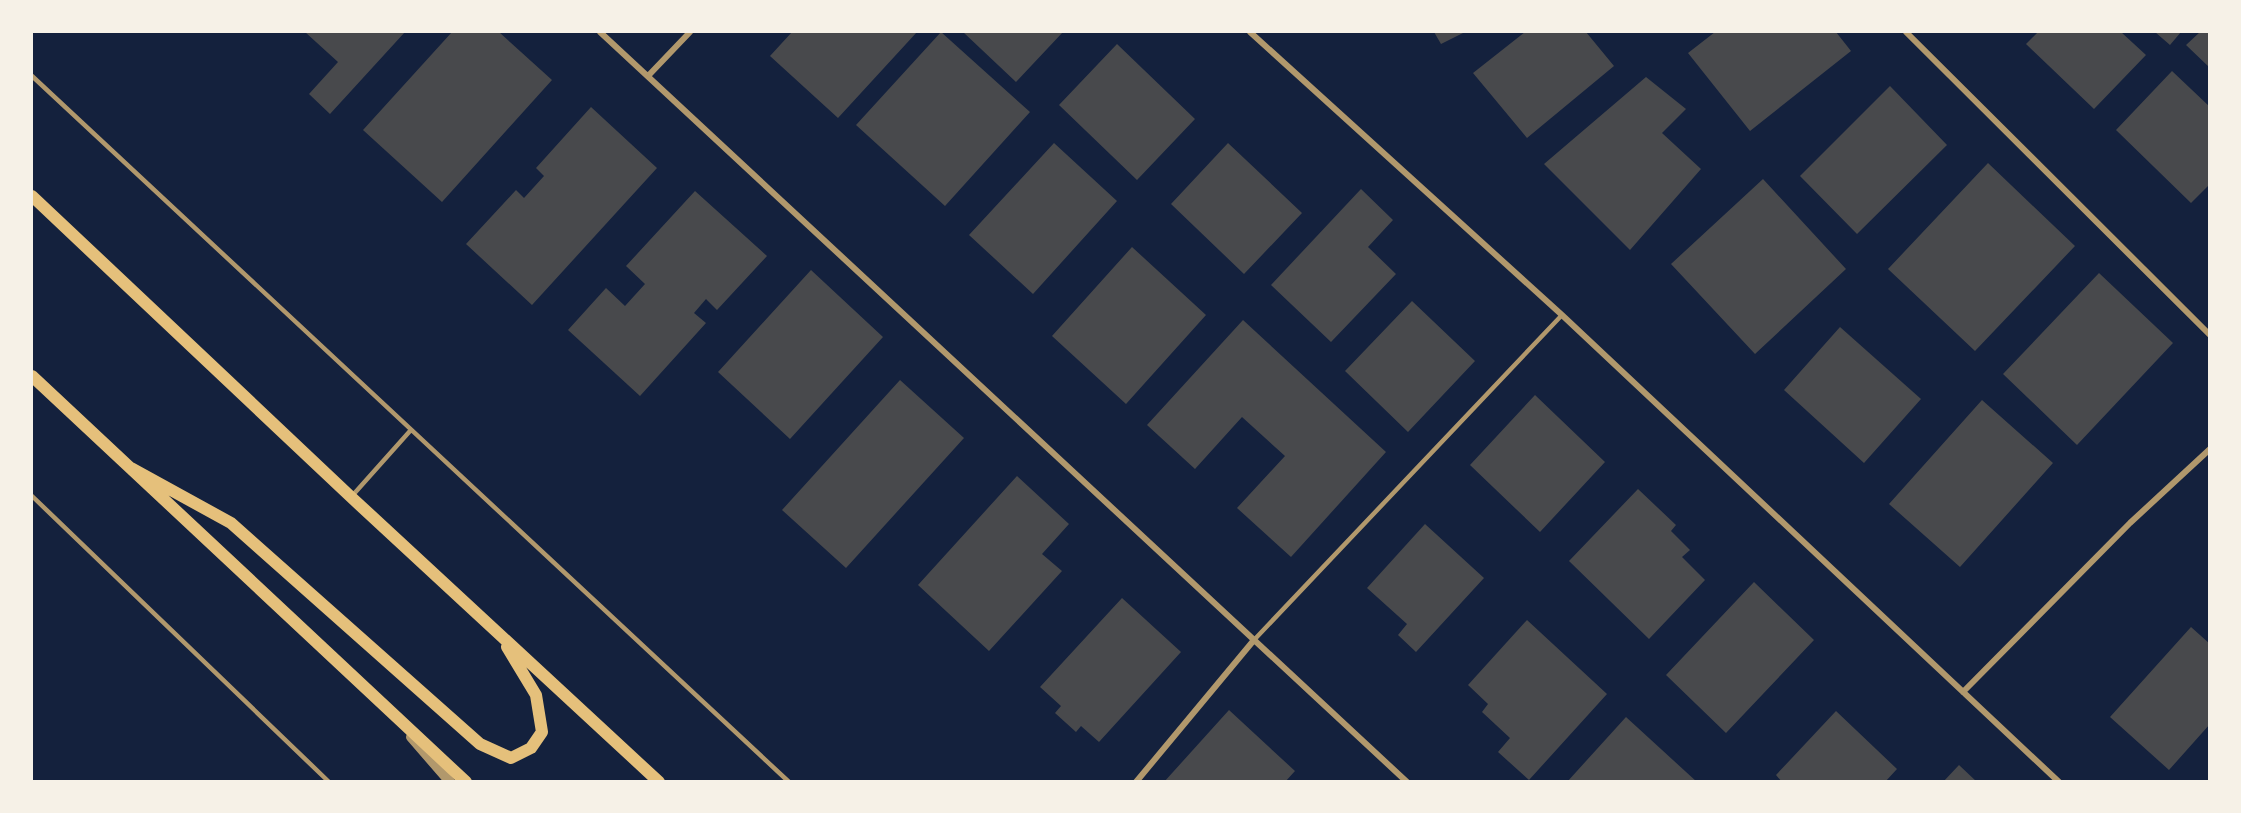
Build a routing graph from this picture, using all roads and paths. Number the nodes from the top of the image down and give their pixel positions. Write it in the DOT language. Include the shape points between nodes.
graph roads {
  1 [pos="600,32"];
  2 [pos="690,32"];
  3 [pos="1250,32"];
  4 [pos="1906,32"];
  5 [pos="32,76"];
  6 [pos="648,76"];
  7 [pos="32,196"];
  8 [pos="1562,315"];
  9 [pos="2210,335"];
  10 [pos="32,376"];
  11 [pos="410,430"];
  12 [pos="2210,449"];
  13 [pos="131,468"];
  14 [pos="32,496"];
  15 [pos="351,497"];
  16 [pos="499,634"];
  17 [pos="1254,640"];
  18 [pos="369,689"];
  19 [pos="1964,692"];
  20 [pos="328,782"];
  21 [pos="450,782"];
  22 [pos="466,782"];
  23 [pos="659,782"];
  24 [pos="789,782"];
  25 [pos="1137,782"];
  26 [pos="1407,782"];
  27 [pos="2059,782"];
  1 -- 6 [label="street"];
  2 -- 6 [label="street"];
  3 -- 8 [label="street"];
  4 -- 9 [label="street"];
  5 -- 11 [label="lane"];
  6 -- 17 [label="street"];
  7 -- 15 [label="main road"];
  8 -- 17 [label="lane"];
  8 -- 19 [label="street"];
  10 -- 13 [label="main road"];
  11 -- 15 [label="lane"];
  11 -- 24 [label="lane"];
  12 -- 19 [label="street" via="2130,523"];
  13 -- 16 [label="main road" via="231,523 480,744 511,758 531,748 542,732 536,694"];
  13 -- 18 [label="main road"];
  14 -- 20 [label="lane"];
  15 -- 16 [label="main road"];
  16 -- 23 [label="main road"];
  17 -- 25 [label="street"];
  17 -- 26 [label="street"];
  18 -- 21 [label="street"];
  18 -- 22 [label="main road"];
  19 -- 27 [label="street"];
}
